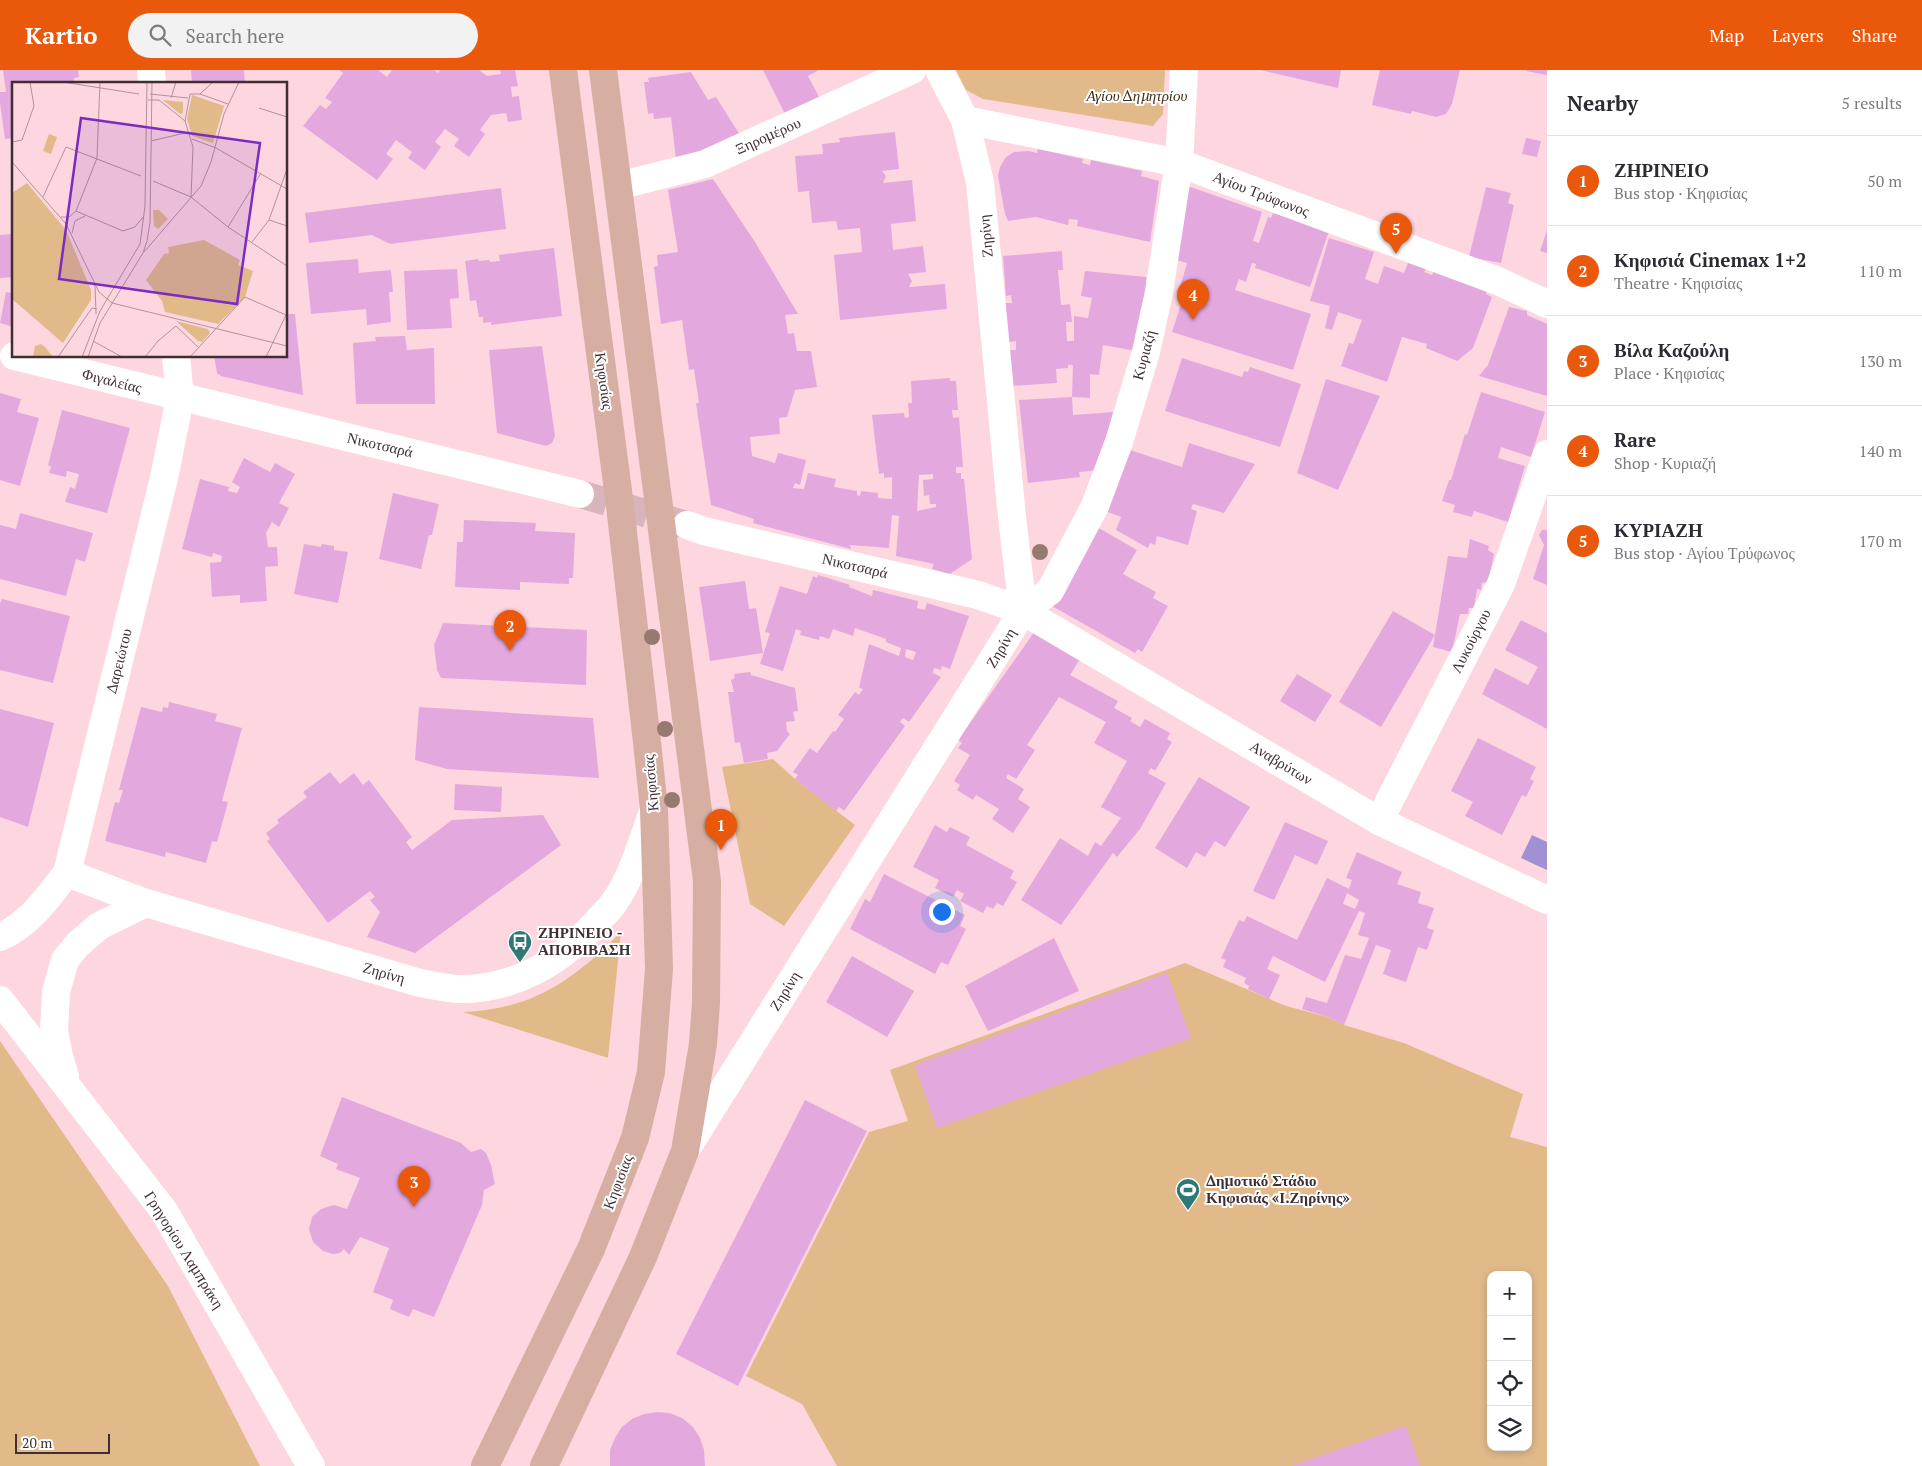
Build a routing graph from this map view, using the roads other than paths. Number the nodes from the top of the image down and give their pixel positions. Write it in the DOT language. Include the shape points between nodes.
graph roads {
  1 [pos="563,70"];
  2 [pos="603,70"];
  3 [pos="912,70"];
  4 [pos="939,70"];
  5 [pos="1184,70"];
  6 [pos="965,120"];
  7 [pos="1179,163"];
  8 [pos="618,186"];
  9 [pos="1547,304"];
  10 [pos="22,358"];
  11 [pos="176,358"];
  12 [pos="180,398"];
  13 [pos="1547,454"];
  14 [pos="580,494"];
  15 [pos="686,525"];
  16 [pos="1024,610"];
  17 [pos="654,809"];
  18 [pos="1379,821"];
  19 [pos="67,873"];
  20 [pos="1547,900"];
  21 [pos="146,903"];
  22 [pos="0,938"];
  23 [pos="0,1000"];
  24 [pos="69,1088"];
  25 [pos="685,1151"];
  26 [pos="311,1466"];
  27 [pos="484,1466"];
  28 [pos="544,1466"];
  1 -- 17 [label="main road, Κηφισίας" via="620,506"];
  2 -- 8 [label="main road"];
  3 -- 8 [label="street, Ξηρομέρου" via="705,164"];
  4 -- 6 [label="street, Ζηρίνη"];
  5 -- 7 [label="street, Κυριαζή"];
  6 -- 7 [label="street, Αγίου Τρύφωνος"];
  6 -- 16 [label="street, Ζηρίνη" via="980,182"];
  7 -- 9 [label="street, Αγίου Τρύφωνος" via="1498,281"];
  7 -- 16 [label="street, Κυριαζή" via="1159,292 1146,352 1119,442 1095,506 1050,592"];
  8 -- 25 [label="main road" via="707,881 703,1044"];
  10 -- 12 [label="street, Φιγαλείας"];
  11 -- 12 [label="street, Δαρειώτου"];
  12 -- 14 [label="street, Νικοτσαρά"];
  12 -- 19 [label="street, Δαρειώτου" via="164,478"];
  13 -- 18 [label="street, Λυκούργου" via="1501,584"];
  15 -- 16 [label="street, Νικοτσαρά" via="978,595"];
  16 -- 18 [label="street, Αναβρύτων"];
  16 -- 25 [label="street, Ζηρίνη"];
  17 -- 21 [label="street, Ζηρίνη" via="635,862 614,903 590,929 560,956 534,973 486,987 457,989 420,984"];
  17 -- 27 [label="main road, Κηφισίας" via="659,969 651,1072 637,1129 591,1249"];
  18 -- 20 [label="street, Αναβρύτων"];
  19 -- 21 [label="street, Ζηρίνη"];
  19 -- 22 [label="street, Δαρειώτου" via="39,909 15,931"];
  21 -- 24 [label="street" via="98,926 65,960 56,992 54,1031"];
  23 -- 24 [label="street, Γρηγορίου Λαμπράκη"];
  24 -- 26 [label="street, Γρηγορίου Λαμπράκη" via="164,1211"];
  25 -- 28 [label="main road" via="643,1257"];
}
